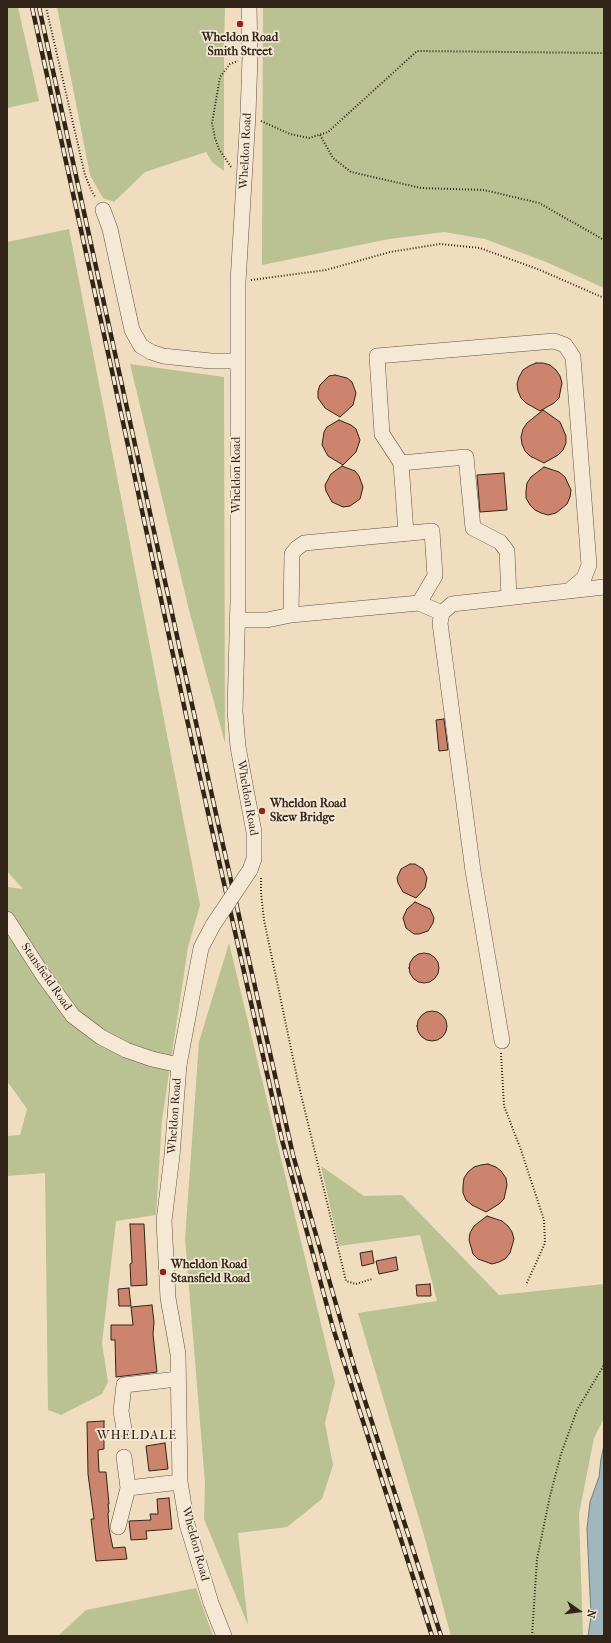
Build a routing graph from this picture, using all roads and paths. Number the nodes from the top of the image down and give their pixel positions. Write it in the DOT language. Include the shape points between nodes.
graph roads {
  1 [pos="46,7"];
  2 [pos="249,7"];
  3 [pos="604,53"];
  4 [pos="250,57"];
  5 [pos="248,115"];
  6 [pos="320,135"];
  7 [pos="244,182"];
  8 [pos="103,210"];
  9 [pos="604,240"];
  10 [pos="238,282"];
  11 [pos="604,298"];
  12 [pos="237,361"];
  13 [pos="401,463"];
  14 [pos="406,533"];
  15 [pos="604,587"];
  16 [pos="570,590"];
  17 [pos="509,598"];
  18 [pos="419,603"];
  19 [pos="442,613"];
  20 [pos="291,615"];
  21 [pos="237,620"];
  22 [pos="256,871"];
  23 [pos="7,919"];
  24 [pos="502,1041"];
  25 [pos="179,1065"];
  26 [pos="372,1279"];
  27 [pos="526,1285"];
  28 [pos="604,1365"];
  29 [pos="178,1379"];
  30 [pos="124,1429"];
  31 [pos="124,1457"];
  32 [pos="180,1482"];
  33 [pos="128,1488"];
  34 [pos="118,1527"];
  35 [pos="224,1636"];
  36 [pos="532,1636"];
  1 -- 8 [label="path" via="85,175"];
  2 -- 4 [label="street, Wheldon Road"];
  3 -- 6 [label="path" via="417,51 328,132"];
  4 -- 5 [label="street, Wheldon Road"];
  4 -- 7 [label="path" via="230,64 220,77 212,123 219,149"];
  5 -- 6 [label="path" via="290,134 309,138"];
  5 -- 7 [label="street, Wheldon Road"];
  6 -- 9 [label="path" via="333,158 351,172 421,188 484,190 539,203"];
  7 -- 10 [label="street, Wheldon Road"];
  8 -- 12 [label="street" via="128,288 132,330 141,346 164,356"];
  10 -- 11 [label="path" via="326,270 390,252 440,244 480,248 540,270"];
  10 -- 12 [label="street, Wheldon Road"];
  12 -- 21 [label="street, Wheldon Road"];
  13 -- 14 [label="street"];
  13 -- 16 [label="street" via="382,434 377,356 554,341 565,345 573,357 589,565 584,578"];
  13 -- 17 [label="street" via="466,456 473,528 500,542 507,551"];
  14 -- 18 [label="street" via="432,530 435,576"];
  14 -- 20 [label="street" via="304,543 292,554"];
  15 -- 16 [label="street"];
  16 -- 17 [label="street"];
  17 -- 19 [label="street" via="452,604"];
  18 -- 19 [label="street"];
  18 -- 20 [label="street"];
  19 -- 24 [label="street" via="440,623 473,871"];
  20 -- 21 [label="street" via="268,620"];
  21 -- 22 [label="street, Wheldon Road" via="236,722 238,747 254,832"];
  22 -- 25 [label="street, Wheldon Road, bridge" via="212,926 201,948"];
  22 -- 26 [label="path" via="298,1082 346,1281 356,1284"];
  23 -- 25 [label="street, Stansfield Road" via="73,1016 101,1037 126,1050"];
  24 -- 27 [label="path" via="504,1106 544,1220 545,1243"];
  25 -- 29 [label="street, Wheldon Road" via="164,1221 168,1298 178,1354"];
  28 -- 36 [label="path" via="577,1410 561,1454 537,1559"];
  29 -- 30 [label="street" via="124,1385 121,1410"];
  29 -- 32 [label="street, Wheldon Road"];
  31 -- 33 [label="street"];
  32 -- 33 [label="street"];
  32 -- 35 [label="street, Wheldon Road" via="186,1524"];
  33 -- 34 [label="street"];
}
